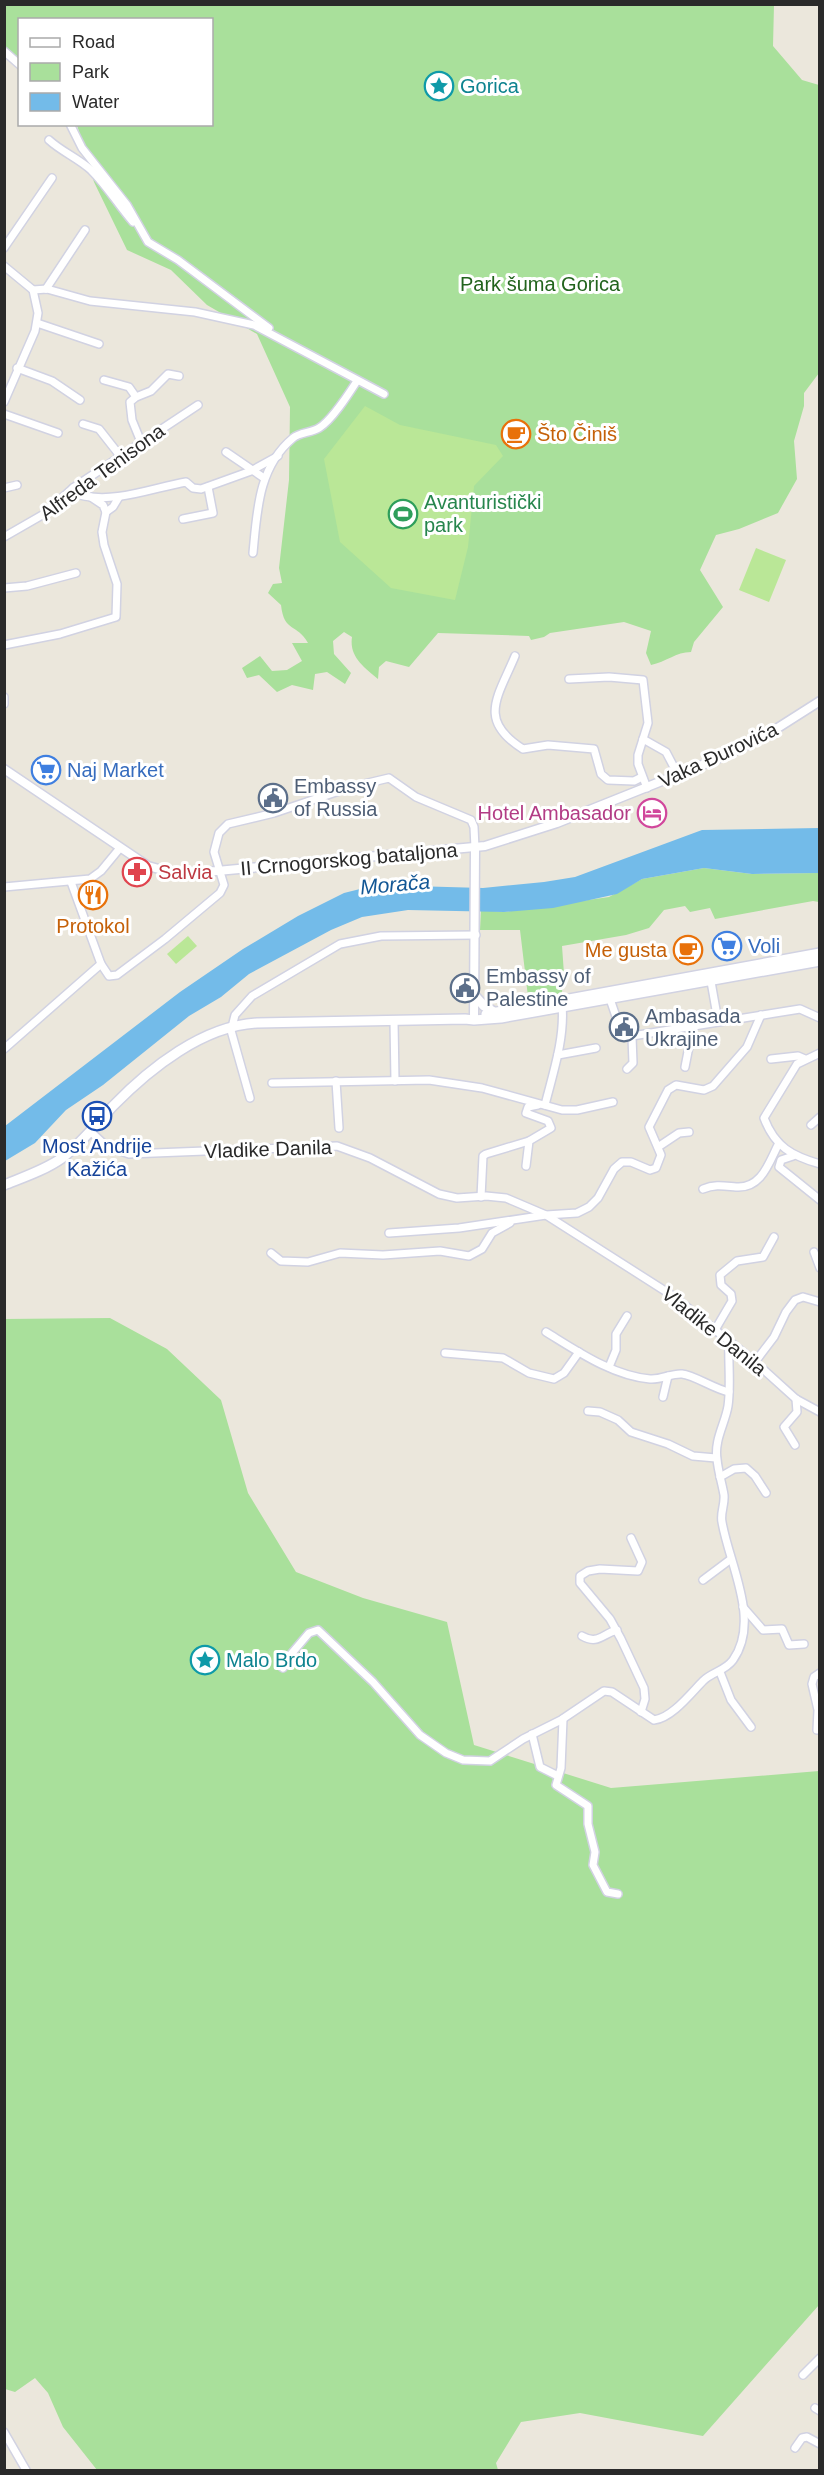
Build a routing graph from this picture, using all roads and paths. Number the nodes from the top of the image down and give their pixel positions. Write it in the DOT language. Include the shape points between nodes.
graph roads {
  1 [pos="4,51"];
  2 [pos="18,64"];
  3 [pos="71,126"];
  4 [pos="49,140"];
  5 [pos="52,178"];
  6 [pos="137,226"];
  7 [pos="85,230"];
  8 [pos="4,248"];
  9 [pos="4,266"];
  10 [pos="45,289"];
  11 [pos="33,290"];
  12 [pos="37,323"];
  13 [pos="280,337"];
  14 [pos="99,344"];
  15 [pos="17,368"];
  16 [pos="179,376"];
  17 [pos="104,380"];
  18 [pos="357,381"];
  19 [pos="384,394"];
  20 [pos="136,397"];
  21 [pos="80,399"];
  22 [pos="4,402"];
  23 [pos="198,405"];
  24 [pos="4,414"];
  25 [pos="83,424"];
  26 [pos="58,433"];
  27 [pos="141,442"];
  28 [pos="226,452"];
  29 [pos="278,456"];
  30 [pos="121,457"];
  31 [pos="251,471"];
  32 [pos="264,478"];
  33 [pos="16,485"];
  34 [pos="208,487"];
  35 [pos="4,488"];
  36 [pos="73,488"];
  37 [pos="119,496"];
  38 [pos="91,497"];
  39 [pos="106,512"];
  40 [pos="183,519"];
  41 [pos="4,537"];
  42 [pos="253,553"];
  43 [pos="76,573"];
  44 [pos="4,588"];
  45 [pos="4,645"];
  46 [pos="515,656"];
  47 [pos="569,679"];
  48 [pos="4,697"];
  49 [pos="819,701"];
  50 [pos="4,705"];
  51 [pos="643,739"];
  52 [pos="4,769"];
  53 [pos="676,771"];
  54 [pos="642,777"];
  55 [pos="647,788"];
  56 [pos="120,848"];
  57 [pos="475,848"];
  58 [pos="218,871"];
  59 [pos="71,882"];
  60 [pos="4,887"];
  61 [pos="476,933"];
  62 [pos="819,953"];
  63 [pos="819,961"];
  64 [pos="101,964"];
  65 [pos="710,976"];
  66 [pos="474,995"];
  67 [pos="610,999"];
  68 [pos="562,1003"];
  69 [pos="498,1015"];
  70 [pos="761,1015"];
  71 [pos="471,1018"];
  72 [pos="819,1018"];
  73 [pos="394,1021"];
  74 [pos="718,1021"];
  75 [pos="693,1026"];
  76 [pos="231,1027"];
  77 [pos="632,1037"];
  78 [pos="596,1048"];
  79 [pos="4,1049"];
  80 [pos="819,1053"];
  81 [pos="558,1055"];
  82 [pos="771,1059"];
  83 [pos="805,1059"];
  84 [pos="685,1067"];
  85 [pos="627,1069"];
  86 [pos="395,1080"];
  87 [pos="336,1081"];
  88 [pos="272,1083"];
  89 [pos="250,1098"];
  90 [pos="613,1102"];
  91 [pos="543,1104"];
  92 [pos="819,1117"];
  93 [pos="811,1125"];
  94 [pos="339,1128"];
  95 [pos="90,1131"];
  96 [pos="689,1132"];
  97 [pos="529,1141"];
  98 [pos="778,1143"];
  99 [pos="658,1147"];
  100 [pos="793,1156"];
  101 [pos="819,1164"];
  102 [pos="526,1166"];
  103 [pos="4,1185"];
  104 [pos="703,1189"];
  105 [pos="481,1197"];
  106 [pos="819,1200"];
  107 [pos="546,1215"];
  108 [pos="521,1218"];
  109 [pos="389,1233"];
  110 [pos="774,1237"];
  111 [pos="814,1252"];
  112 [pos="271,1253"];
  113 [pos="819,1268"];
  114 [pos="819,1302"];
  115 [pos="627,1316"];
  116 [pos="715,1330"];
  117 [pos="546,1332"];
  118 [pos="729,1342"];
  119 [pos="579,1352"];
  120 [pos="445,1353"];
  121 [pos="755,1362"];
  122 [pos="609,1367"];
  123 [pos="668,1376"];
  124 [pos="729,1392"];
  125 [pos="663,1397"];
  126 [pos="796,1399"];
  127 [pos="588,1411"];
  128 [pos="819,1412"];
  129 [pos="795,1446"];
  130 [pos="716,1458"];
  131 [pos="720,1477"];
  132 [pos="766,1493"];
  133 [pos="631,1538"];
  134 [pos="731,1559"];
  135 [pos="703,1580"];
  136 [pos="742,1607"];
  137 [pos="617,1630"];
  138 [pos="582,1636"];
  139 [pos="804,1644"];
  140 [pos="283,1668"];
  141 [pos="720,1672"];
  142 [pos="819,1673"];
  143 [pos="641,1712"];
  144 [pos="563,1719"];
  145 [pos="751,1728"];
  146 [pos="817,1730"];
  147 [pos="532,1734"];
  148 [pos="558,1776"];
  149 [pos="618,1894"];
  150 [pos="819,2358"];
  151 [pos="803,2375"];
  152 [pos="4,2432"];
  153 [pos="819,2444"];
  154 [pos="795,2448"];
  155 [pos="26,2470"];
  1 -- 2 [label="street"];
  3 -- 6 [label="street" via="82,148 134,216"];
  4 -- 6 [label="street" via="94,173"];
  5 -- 8 [label="street"];
  6 -- 13 [label="street" via="150,244 178,260"];
  7 -- 10 [label="street"];
  9 -- 11 [label="street"];
  10 -- 11 [label="street"];
  10 -- 13 [label="street" via="90,301 195,312 254,325"];
  11 -- 12 [label="street"];
  12 -- 14 [label="street"];
  12 -- 15 [label="street"];
  13 -- 18 [label="street"];
  15 -- 21 [label="street" via="52,381"];
  15 -- 22 [label="street"];
  16 -- 20 [label="street" via="168,374 151,391"];
  17 -- 20 [label="street" via="129,387"];
  18 -- 19 [label="street"];
  18 -- 29 [label="street" via="324,424 292,439"];
  20 -- 27 [label="street" via="129,405"];
  23 -- 27 [label="street, Alfreda Tenisona"];
  24 -- 26 [label="street"];
  25 -- 30 [label="street" via="99,429"];
  27 -- 30 [label="street, Alfreda Tenisona"];
  28 -- 31 [label="street"];
  29 -- 31 [label="street"];
  29 -- 32 [label="street"];
  30 -- 36 [label="street, Alfreda Tenisona"];
  31 -- 32 [label="street"];
  31 -- 34 [label="street"];
  32 -- 42 [label="street"];
  33 -- 35 [label="street"];
  34 -- 37 [label="street" via="195,489 184,482"];
  34 -- 40 [label="street" via="213,513"];
  36 -- 38 [label="street" via="80,495"];
  36 -- 41 [label="street, Alfreda Tenisona" via="44,514"];
  37 -- 38 [label="street"];
  37 -- 39 [label="street"];
  38 -- 39 [label="street"];
  39 -- 45 [label="street" via="102,532 117,584 116,617 78,630"];
  43 -- 44 [label="street"];
  46 -- 54 [label="street" via="495,705 495,718 507,739 523,749 548,745 594,749 608,780 634,781"];
  47 -- 51 [label="street" via="643,680 648,723"];
  48 -- 50 [label="street"];
  49 -- 55 [label="street, Vaka Đurovića" via="745,747"];
  51 -- 53 [label="street" via="666,752"];
  51 -- 54 [label="street" via="638,755"];
  52 -- 56 [label="street, II Crnogorskog bataljona"];
  54 -- 55 [label="street"];
  55 -- 57 [label="street, Vaka Đurovića" via="557,823"];
  56 -- 58 [label="street, II Crnogorskog bataljona" via="159,870"];
  56 -- 59 [label="street" via="94,878"];
  57 -- 58 [label="street, II Crnogorskog bataljona"];
  57 -- 58 [label="street" via="471,820 416,797 389,778 228,824 215,842"];
  57 -- 61 [label="street"];
  58 -- 64 [label="street" via="224,885 221,892 165,939 114,976 106,975"];
  59 -- 60 [label="street"];
  59 -- 64 [label="street"];
  61 -- 66 [label="street"];
  61 -- 76 [label="street" via="381,936 340,944 252,996 235,1015"];
  62 -- 65 [label="main road"];
  63 -- 65 [label="main road"];
  64 -- 79 [label="street"];
  65 -- 67 [label="main road"];
  65 -- 68 [label="main road"];
  65 -- 74 [label="street"];
  66 -- 69 [label="main road"];
  66 -- 71 [label="street"];
  67 -- 68 [label="main road"];
  67 -- 77 [label="street" via="621,1031"];
  68 -- 69 [label="main road"];
  68 -- 81 [label="street"];
  69 -- 71 [label="main road"];
  70 -- 72 [label="street" via="800,1009"];
  70 -- 74 [label="street"];
  70 -- 99 [label="street" via="747,1047 713,1086 704,1090 673,1086 649,1127"];
  71 -- 73 [label="main road"];
  73 -- 76 [label="main road" via="257,1023"];
  73 -- 86 [label="street"];
  74 -- 75 [label="street"];
  75 -- 77 [label="street"];
  75 -- 84 [label="street"];
  76 -- 89 [label="street"];
  76 -- 95 [label="main road" via="203,1037 173,1056 126,1094"];
  77 -- 85 [label="street" via="633,1063"];
  78 -- 81 [label="street"];
  80 -- 83 [label="street"];
  81 -- 91 [label="street"];
  82 -- 83 [label="street"];
  83 -- 98 [label="street" via="797,1064 764,1116"];
  86 -- 87 [label="street"];
  86 -- 91 [label="street" via="449,1082"];
  87 -- 88 [label="street"];
  87 -- 94 [label="street"];
  90 -- 91 [label="street" via="567,1110"];
  91 -- 97 [label="street" via="528,1107 526,1113 548,1121 551,1128"];
  92 -- 93 [label="street"];
  95 -- 103 [label="main road" via="55,1163"];
  95 -- 105 [label="street, Vladike Danila" via="106,1146 129,1154 337,1146 370,1158 439,1194"];
  96 -- 99 [label="street" via="679,1133"];
  97 -- 102 [label="street"];
  97 -- 105 [label="street" via="483,1156"];
  98 -- 100 [label="street"];
  98 -- 104 [label="street" via="755,1183 743,1188 719,1185"];
  99 -- 107 [label="street" via="661,1159 657,1168 650,1170 622,1162 589,1207 577,1213"];
  100 -- 101 [label="street"];
  100 -- 106 [label="street" via="781,1160 779,1167"];
  105 -- 107 [label="street, Vladike Danila" via="516,1200"];
  107 -- 108 [label="street"];
  107 -- 116 [label="street, Vladike Danila" via="673,1296"];
  108 -- 109 [label="street"];
  108 -- 112 [label="street" via="492,1233 482,1249 470,1256 440,1251 340,1253 308,1262 281,1261"];
  110 -- 116 [label="street" via="763,1257 737,1261 720,1275 721,1285 731,1294 732,1301"];
  111 -- 113 [label="street"];
  114 -- 121 [label="street" via="803,1297 791,1303 774,1337"];
  115 -- 122 [label="street" via="616,1334 616,1350"];
  116 -- 118 [label="street, Vladike Danila"];
  117 -- 119 [label="street"];
  118 -- 121 [label="street, Vladike Danila"];
  118 -- 124 [label="street"];
  119 -- 120 [label="street" via="564,1373 554,1379 529,1373 503,1358"];
  119 -- 122 [label="street"];
  121 -- 126 [label="street, Vladike Danila"];
  122 -- 123 [label="street" via="652,1380"];
  123 -- 124 [label="street" via="684,1374"];
  123 -- 125 [label="street"];
  124 -- 130 [label="street"];
  126 -- 128 [label="street, Vladike Danila"];
  126 -- 129 [label="street" via="797,1412 784,1427"];
  127 -- 130 [label="street" via="600,1412 618,1420 631,1432 687,1454"];
  130 -- 131 [label="street"];
  131 -- 132 [label="street" via="746,1468"];
  131 -- 134 [label="street" via="724,1497 721,1520"];
  133 -- 137 [label="street" via="642,1562 638,1571 588,1570 580,1576 583,1588"];
  134 -- 135 [label="street"];
  134 -- 136 [label="street"];
  136 -- 139 [label="street" via="763,1630 782,1629 789,1645"];
  136 -- 141 [label="street" via="741,1642"];
  137 -- 138 [label="street" via="599,1640"];
  137 -- 143 [label="street" via="644,1688"];
  140 -- 147 [label="street" via="309,1633 318,1630 373,1682 420,1735 454,1758 489,1761"];
  141 -- 143 [label="street" via="707,1678 690,1697 657,1720"];
  141 -- 145 [label="street" via="731,1700"];
  142 -- 146 [label="street" via="812,1680"];
  143 -- 144 [label="street" via="612,1692 604,1691"];
  144 -- 147 [label="street"];
  144 -- 148 [label="street"];
  147 -- 148 [label="street" via="540,1767"];
  148 -- 149 [label="street" via="558,1787 588,1806 595,1871 608,1892"];
  150 -- 151 [label="street"];
  152 -- 155 [label="street"];
  153 -- 154 [label="street" via="805,2437"];
}
